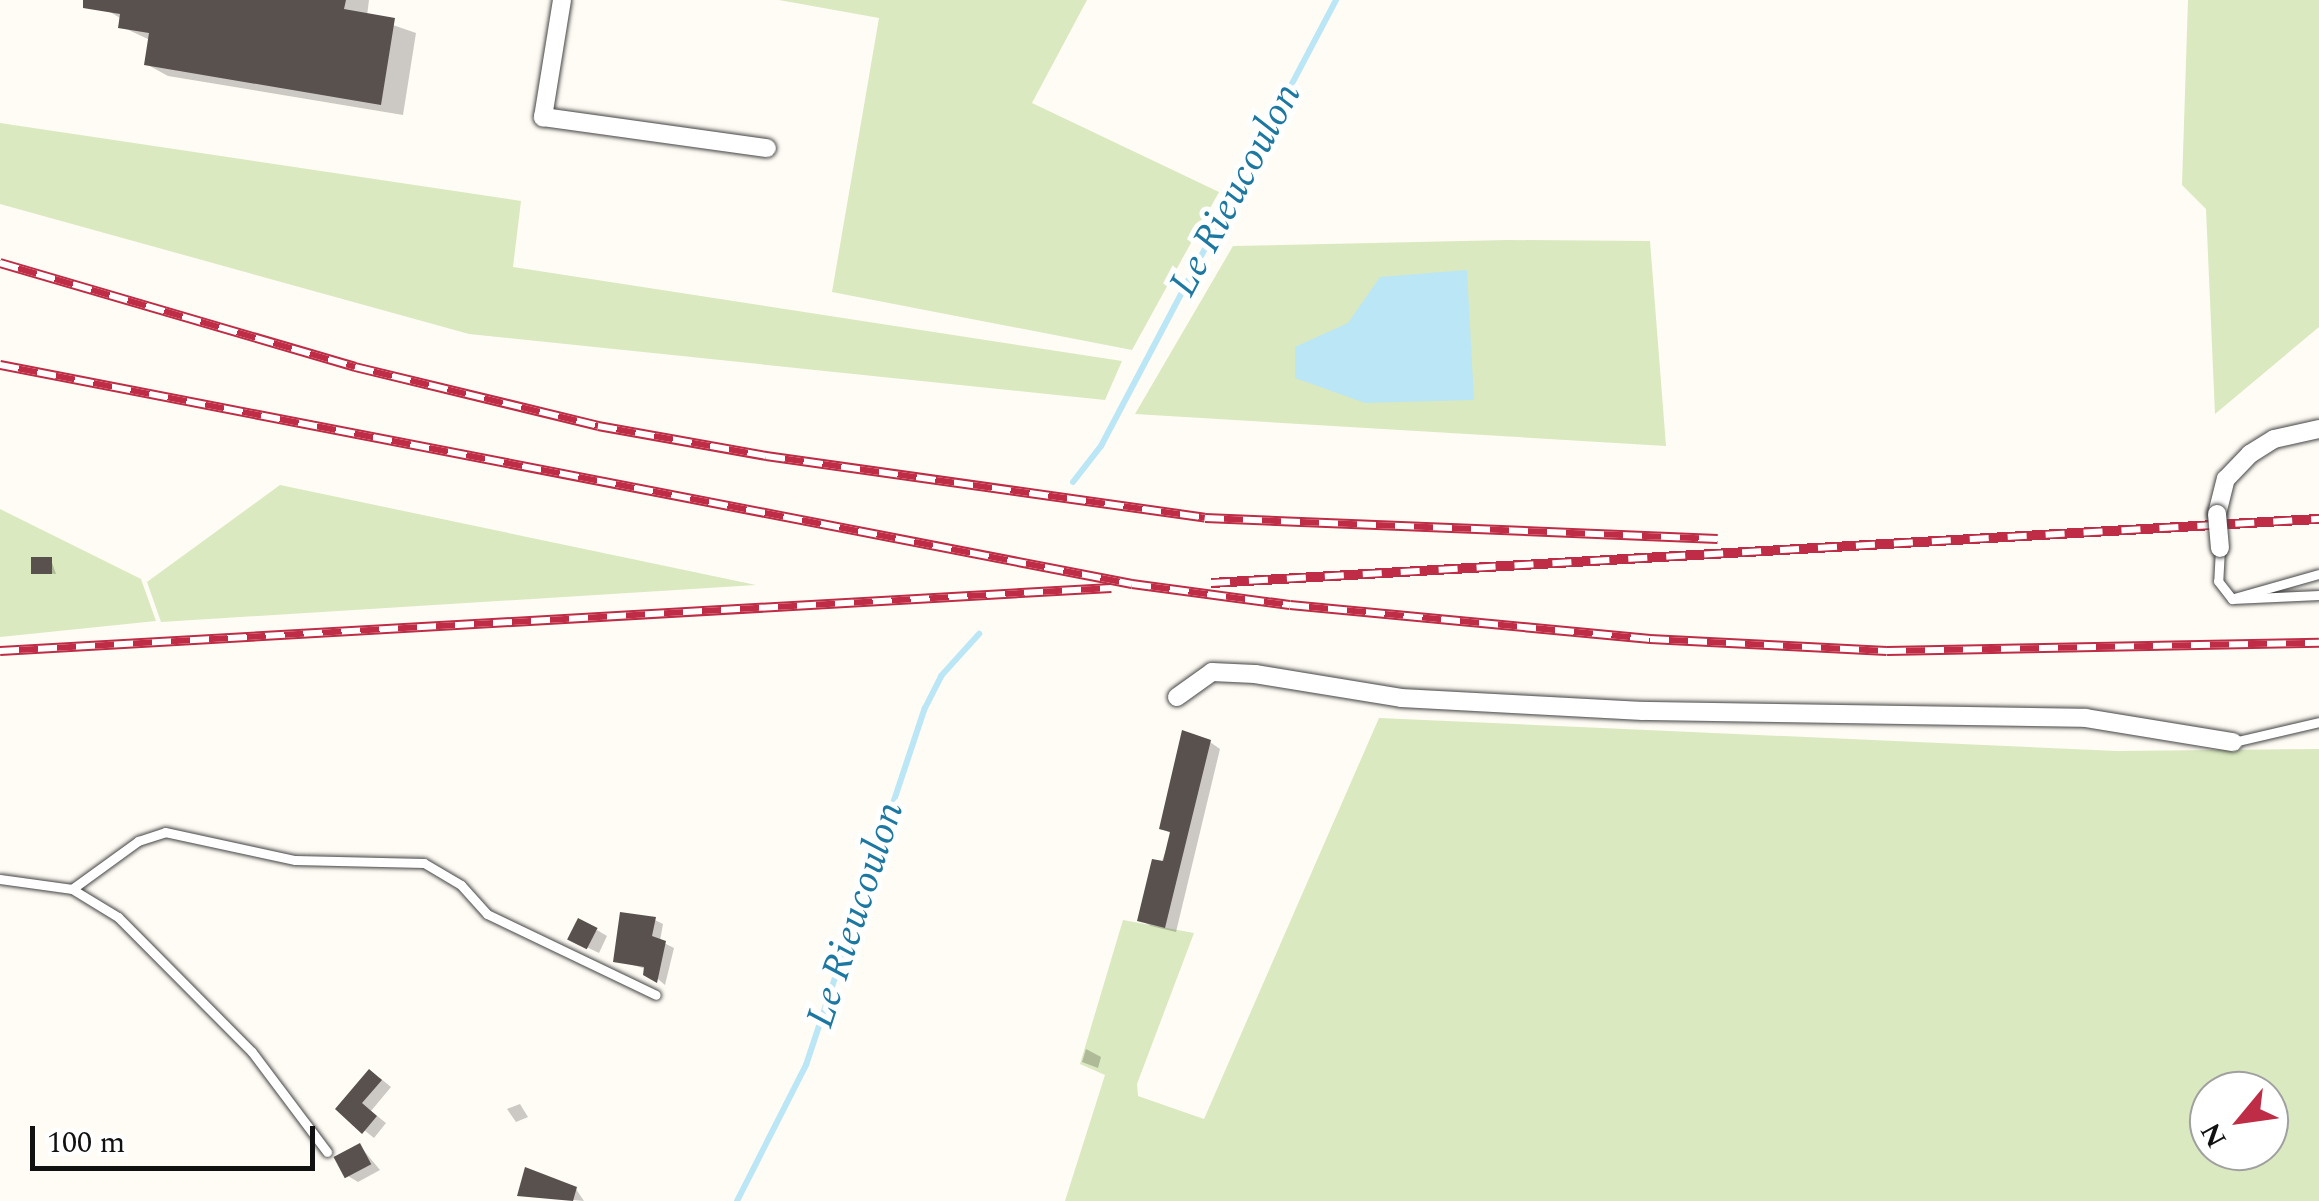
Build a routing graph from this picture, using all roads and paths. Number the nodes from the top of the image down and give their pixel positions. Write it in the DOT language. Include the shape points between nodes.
graph roads {
  1 [pos="562,0"];
  2 [pos="766,148"];
  3 [pos="2319,429"];
  4 [pos="2220,548"];
  5 [pos="2319,574"];
  6 [pos="2319,595"];
  7 [pos="2232,599"];
  8 [pos="1177,698"];
  9 [pos="2319,722"];
  10 [pos="2233,742"];
  11 [pos="0,879"];
  12 [pos="72,888"];
  13 [pos="656,995"];
  14 [pos="327,1152"];
  1 -- 2 [label="street" via="543,118"];
  3 -- 4 [label="street, bridge" via="2274,439 2226,479"];
  4 -- 7 [label="lane" via="2218,581"];
  5 -- 7 [label="lane"];
  6 -- 7 [label="lane"];
  8 -- 10 [label="street" via="1212,672 1401,698 2086,718"];
  9 -- 10 [label="lane"];
  11 -- 12 [label="lane"];
  12 -- 13 [label="lane" via="138,841 165,832 295,860 424,863 461,886 488,914"];
  12 -- 14 [label="lane" via="118,917 252,1052"];
}
